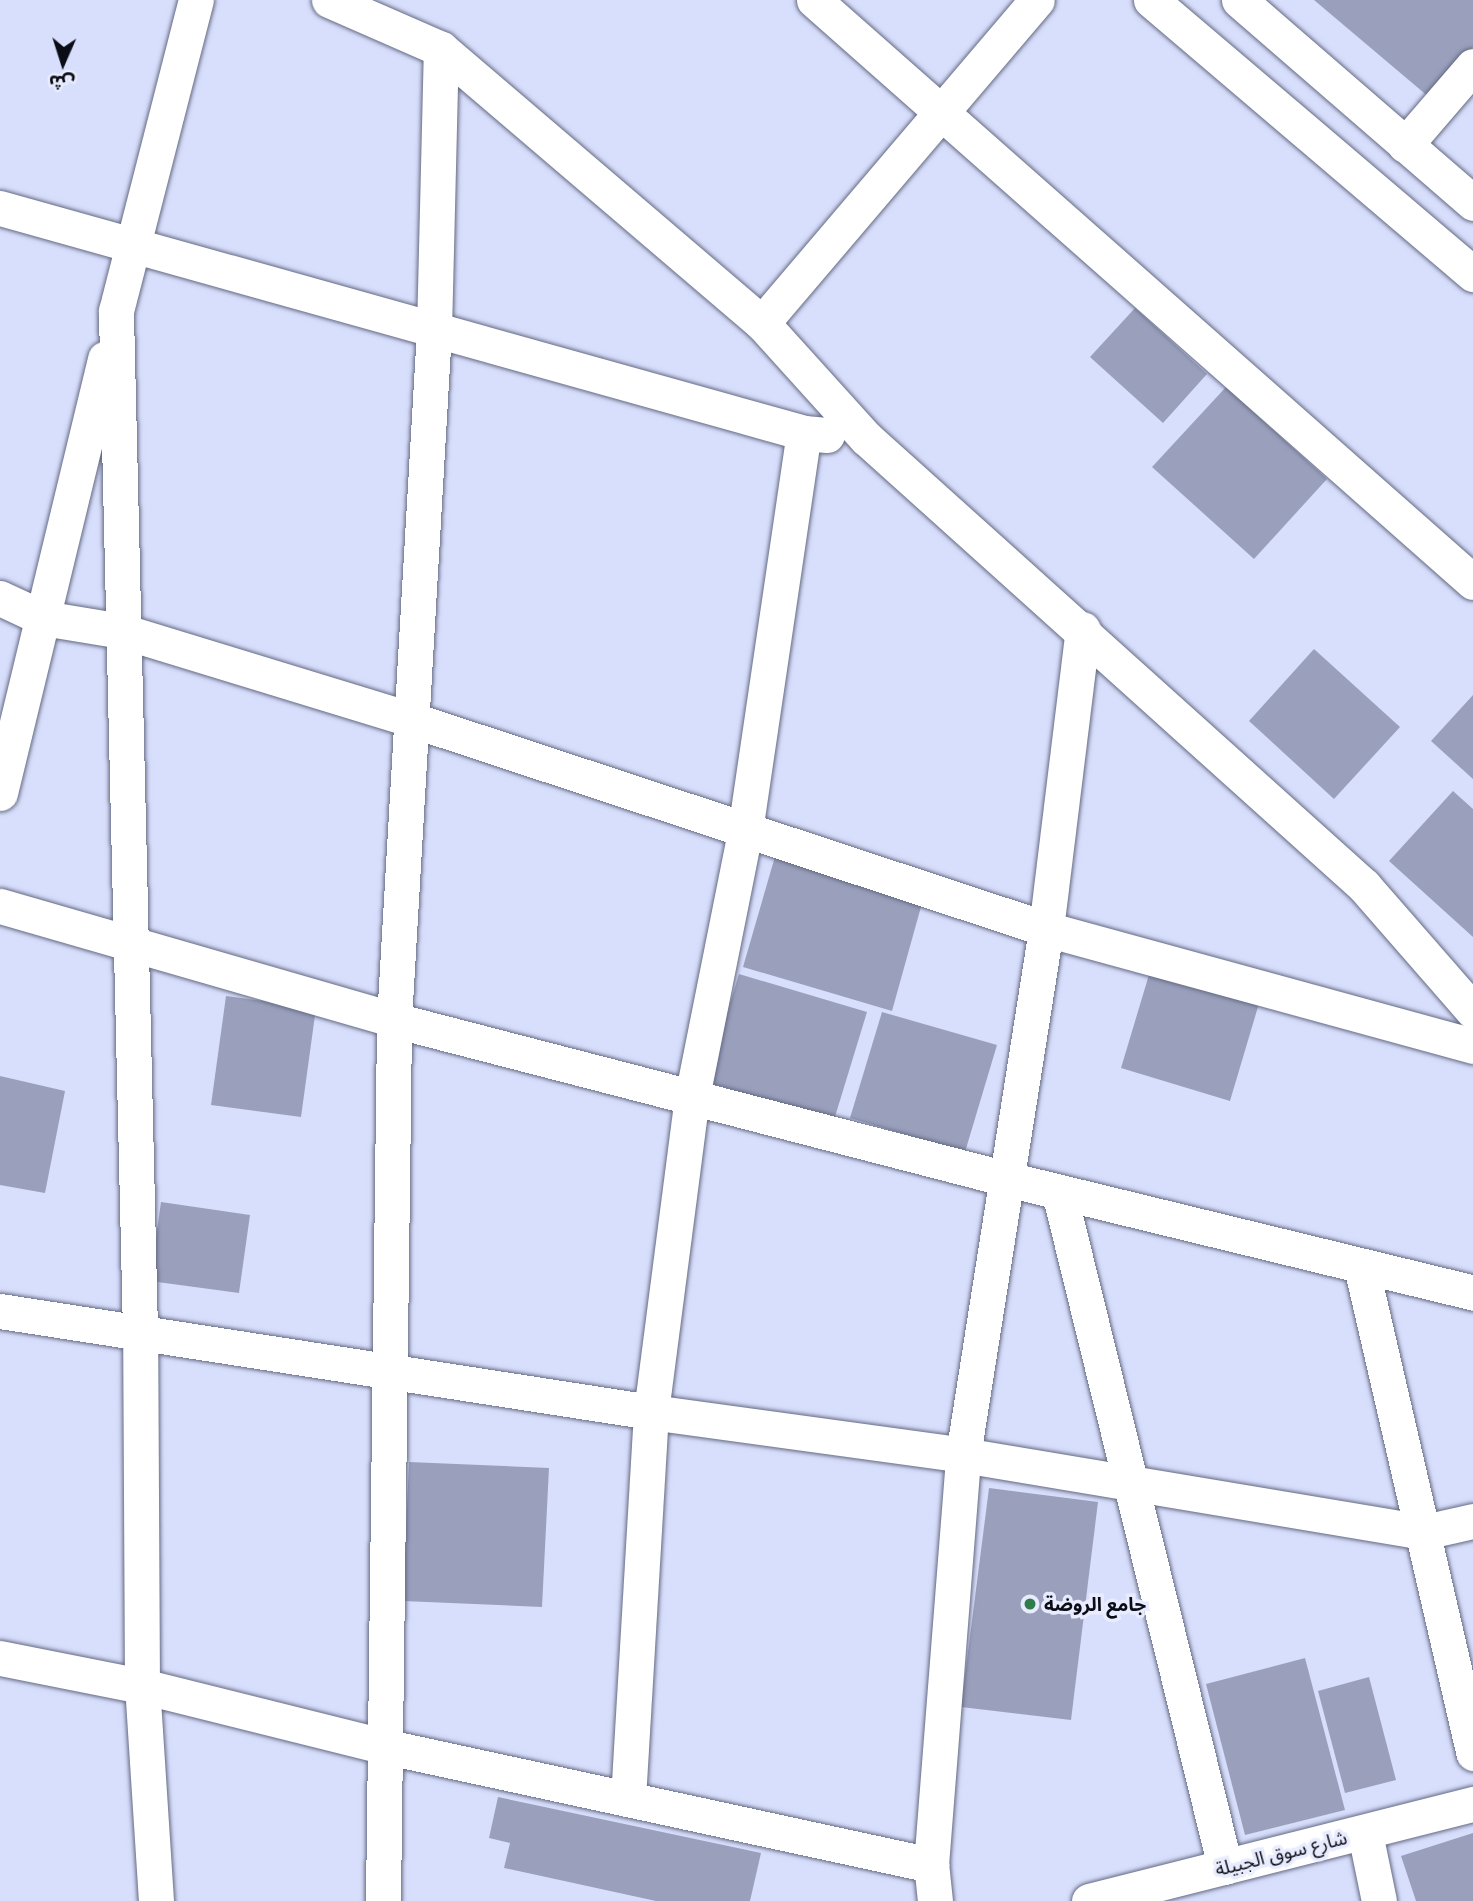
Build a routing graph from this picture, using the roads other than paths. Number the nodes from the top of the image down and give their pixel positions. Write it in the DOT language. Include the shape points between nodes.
graph roads {
  1 [pos="196,0"];
  2 [pos="329,0"];
  3 [pos="814,0"];
  4 [pos="1037,0"];
  5 [pos="1151,0"];
  6 [pos="1239,0"];
  7 [pos="441,50"];
  8 [pos="1473,66"];
  9 [pos="941,112"];
  10 [pos="1405,145"];
  11 [pos="1473,203"];
  12 [pos="0,208"];
  13 [pos="132,248"];
  14 [pos="1473,274"];
  15 [pos="116,311"];
  16 [pos="762,323"];
  17 [pos="434,331"];
  18 [pos="804,433"];
  19 [pos="866,438"];
  20 [pos="1473,582"];
  21 [pos="0,598"];
  22 [pos="43,618"];
  23 [pos="1083,629"];
  24 [pos="122,631"];
  25 [pos="410,719"];
  26 [pos="0,793"];
  27 [pos="745,831"];
  28 [pos="0,906"];
  29 [pos="1045,929"];
  30 [pos="130,941"];
  31 [pos="1473,1012"];
  32 [pos="394,1020"];
  33 [pos="1473,1046"];
  34 [pos="692,1097"];
  35 [pos="1007,1179"];
  36 [pos="1059,1192"];
  37 [pos="1361,1266"];
  38 [pos="1473,1293"];
  39 [pos="0,1311"];
  40 [pos="140,1332"];
  41 [pos="392,1372"];
  42 [pos="652,1412"];
  43 [pos="963,1455"];
  44 [pos="1128,1481"];
  45 [pos="1473,1521"];
  46 [pos="1424,1532"];
  47 [pos="0,1658"];
  48 [pos="142,1686"];
  49 [pos="383,1746"];
  50 [pos="1473,1753"];
  51 [pos="628,1799"];
  52 [pos="1473,1804"];
  53 [pos="1365,1833"];
  54 [pos="931,1865"];
  55 [pos="1225,1867"];
  56 [pos="156,1901"];
  57 [pos="383,1901"];
  58 [pos="935,1901"];
  59 [pos="1089,1901"];
  60 [pos="1379,1901"];
  1 -- 13 [label="street"];
  2 -- 7 [label="street"];
  3 -- 9 [label="street"];
  4 -- 9 [label="street"];
  5 -- 14 [label="street"];
  6 -- 10 [label="street"];
  7 -- 16 [label="street"];
  7 -- 17 [label="street"];
  8 -- 10 [label="street"];
  9 -- 16 [label="street"];
  9 -- 20 [label="street"];
  10 -- 11 [label="street"];
  12 -- 13 [label="street"];
  13 -- 15 [label="street"];
  13 -- 17 [label="street"];
  15 -- 22 [label="street"];
  15 -- 24 [label="street"];
  16 -- 19 [label="street"];
  17 -- 18 [label="street"];
  17 -- 25 [label="street"];
  18 -- 19 [label="street"];
  18 -- 27 [label="street"];
  19 -- 23 [label="street"];
  21 -- 22 [label="street"];
  22 -- 24 [label="street"];
  22 -- 26 [label="street"];
  23 -- 29 [label="street"];
  23 -- 31 [label="street" via="1364,886"];
  24 -- 25 [label="street"];
  24 -- 30 [label="street"];
  25 -- 27 [label="street"];
  25 -- 32 [label="street"];
  27 -- 29 [label="street"];
  27 -- 34 [label="street"];
  28 -- 30 [label="street"];
  29 -- 33 [label="street"];
  29 -- 35 [label="street"];
  30 -- 32 [label="street"];
  30 -- 40 [label="street"];
  32 -- 34 [label="street"];
  32 -- 41 [label="street"];
  34 -- 35 [label="street"];
  34 -- 42 [label="street"];
  35 -- 36 [label="street"];
  35 -- 43 [label="street"];
  36 -- 37 [label="street"];
  36 -- 44 [label="street"];
  37 -- 38 [label="street"];
  37 -- 46 [label="street"];
  39 -- 40 [label="street"];
  40 -- 41 [label="street"];
  40 -- 48 [label="street"];
  41 -- 42 [label="street"];
  41 -- 49 [label="street"];
  42 -- 43 [label="street"];
  42 -- 51 [label="street"];
  43 -- 44 [label="street"];
  43 -- 54 [label="street"];
  44 -- 46 [label="street"];
  44 -- 55 [label="street"];
  45 -- 46 [label="street"];
  46 -- 50 [label="street"];
  47 -- 48 [label="street"];
  48 -- 49 [label="street"];
  48 -- 56 [label="street"];
  49 -- 51 [label="street"];
  49 -- 57 [label="street"];
  51 -- 54 [label="street"];
  52 -- 53 [label="street, شارع سوق الجبيلة"];
  53 -- 55 [label="street, شارع سوق الجبيلة"];
  53 -- 60 [label="street"];
  54 -- 58 [label="street"];
  55 -- 59 [label="street, شارع سوق الجبيلة"];
}
